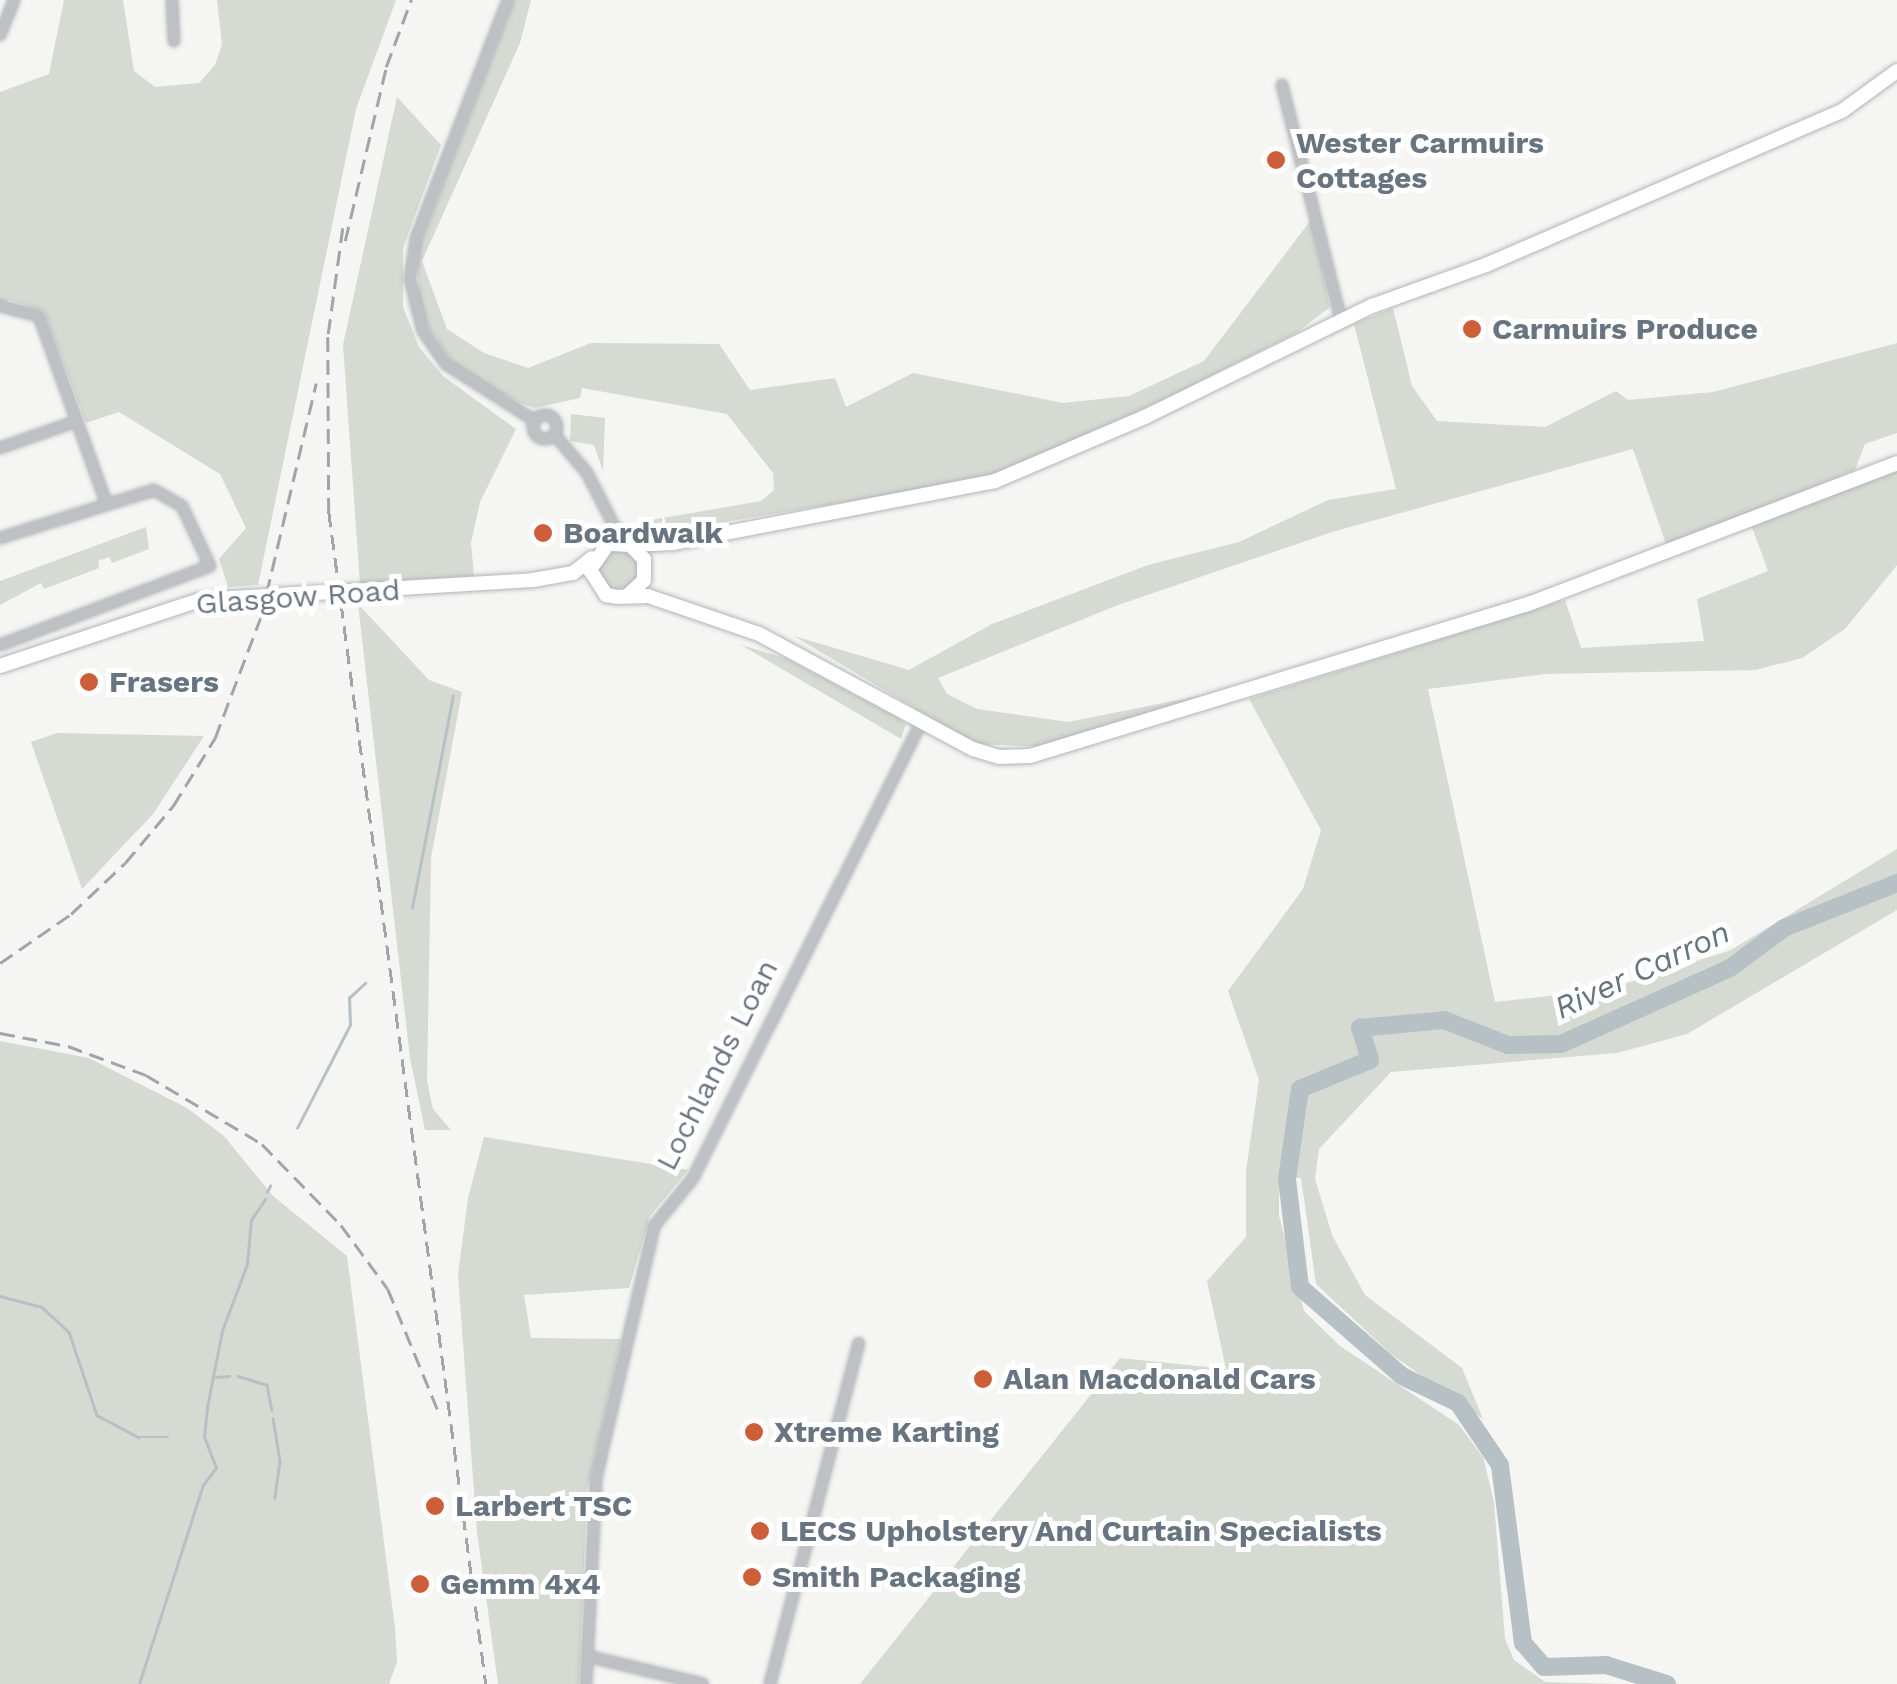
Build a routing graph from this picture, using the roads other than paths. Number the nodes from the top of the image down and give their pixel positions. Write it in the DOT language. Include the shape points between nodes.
graph roads {
  1 [pos="14,0"];
  2 [pos="172,0"];
  3 [pos="508,0"];
  4 [pos="0,36"];
  5 [pos="174,41"];
  6 [pos="1897,71"];
  7 [pos="1282,86"];
  8 [pos="0,306"];
  9 [pos="1342,320"];
  10 [pos="77,421"];
  11 [pos="0,448"];
  12 [pos="1897,463"];
  13 [pos="106,502"];
  14 [pos="605,518"];
  15 [pos="0,538"];
  16 [pos="685,541"];
  17 [pos="626,544"];
  18 [pos="595,554"];
  19 [pos="646,572"];
  20 [pos="559,576"];
  21 [pos="595,584"];
  22 [pos="627,596"];
  23 [pos="677,608"];
  24 [pos="37,632"];
  25 [pos="0,645"];
  26 [pos="43,650"];
  27 [pos="0,666"];
  28 [pos="921,723"];
  29 [pos="859,1344"];
  30 [pos="587,1656"];
  31 [pos="586,1684"];
  32 [pos="704,1684"];
  33 [pos="770,1684"];
  1 -- 4 [label="street"];
  2 -- 5 [label="street"];
  3 -- 14 [label="street" via="416,240 410,279 423,332 446,364 535,421 551,416 554,435 586,473"];
  6 -- 9 [label="main road" via="1842,111"];
  7 -- 9 [label="street"];
  8 -- 10 [label="street" via="38,316"];
  9 -- 16 [label="main road" via="1144,418 995,481"];
  10 -- 11 [label="street"];
  10 -- 13 [label="street"];
  12 -- 28 [label="main road" via="1548,598 1049,752 1000,757"];
  13 -- 15 [label="street"];
  13 -- 24 [label="street, Glasgow Road" via="154,490 182,506 210,566"];
  14 -- 17 [label="street"];
  14 -- 18 [label="street"];
  16 -- 17 [label="main road"];
  16 -- 19 [label="main road"];
  17 -- 18 [label="main road"];
  17 -- 19 [label="main road"];
  18 -- 20 [label="main road"];
  18 -- 21 [label="main road"];
  19 -- 22 [label="main road"];
  19 -- 23 [label="main road"];
  20 -- 21 [label="main road"];
  20 -- 26 [label="main road, Glasgow Road" via="221,596"];
  21 -- 22 [label="main road" via="612,596"];
  22 -- 23 [label="main road"];
  23 -- 28 [label="main road" via="789,647"];
  24 -- 25 [label="street, Glasgow Road"];
  24 -- 26 [label="street"];
  26 -- 27 [label="main road, Glasgow Road"];
  28 -- 30 [label="street, Lochlands Loan" via="693,1178 654,1226 596,1478"];
  29 -- 33 [label="street"];
  30 -- 31 [label="street, Lochlands Loan"];
  30 -- 32 [label="street"];
}
